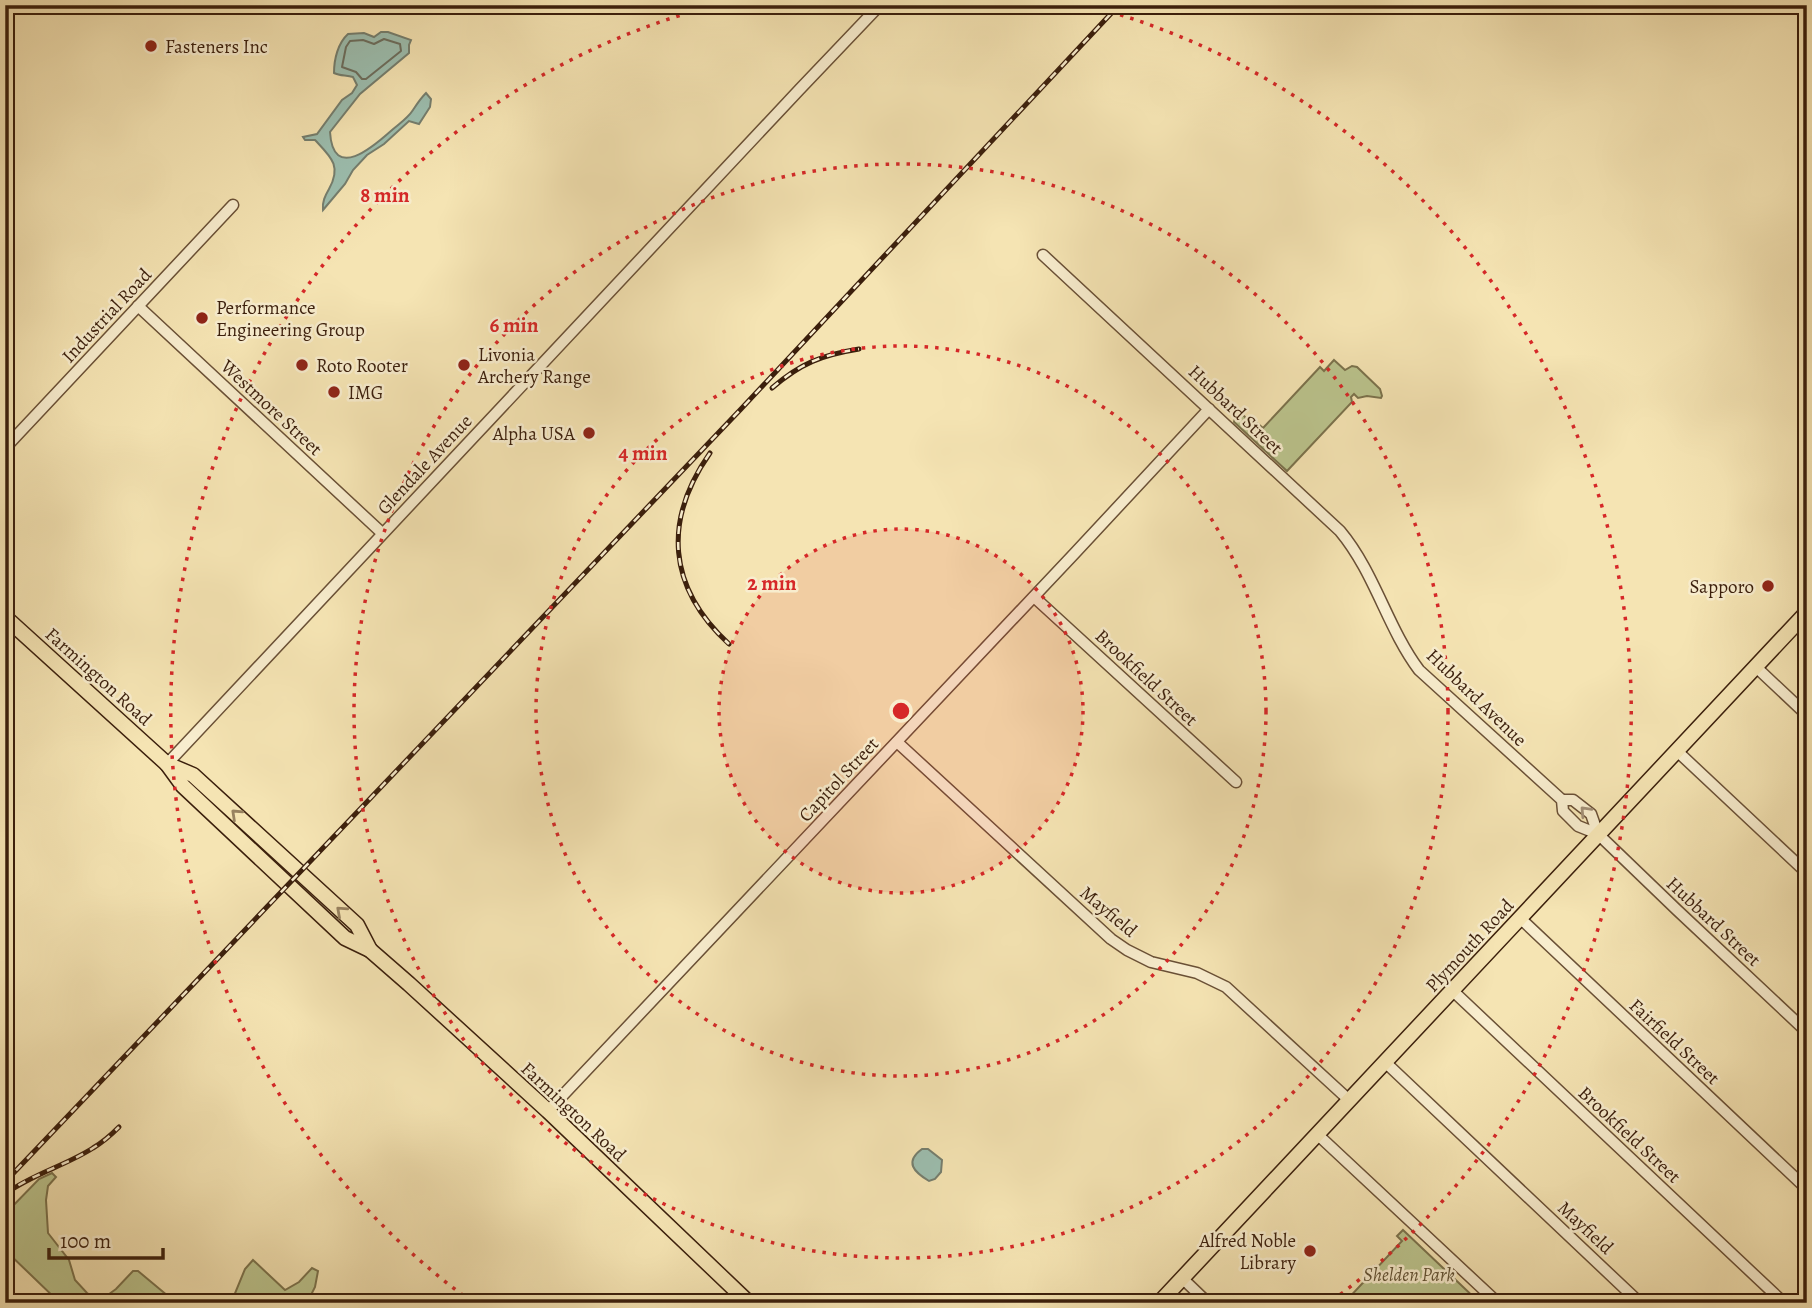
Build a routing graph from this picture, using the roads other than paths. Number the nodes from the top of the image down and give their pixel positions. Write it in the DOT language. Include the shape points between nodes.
graph roads {
  1 [pos="880,5"];
  2 [pos="233,205"];
  3 [pos="1043,255"];
  4 [pos="138,306"];
  5 [pos="1209,409"];
  6 [pos="5,448"];
  7 [pos="383,533"];
  8 [pos="1034,597"];
  9 [pos="1384,606"];
  10 [pos="1807,612"];
  11 [pos="5,617"];
  12 [pos="1756,667"];
  13 [pos="1807,716"];
  14 [pos="897,742"];
  15 [pos="1677,751"];
  16 [pos="167,764"];
  17 [pos="1236,782"];
  18 [pos="1562,800"];
  19 [pos="1598,834"];
  20 [pos="1807,873"];
  21 [pos="1520,918"];
  22 [pos="1452,990"];
  23 [pos="1807,1032"];
  24 [pos="1385,1062"];
  25 [pos="1349,1100"];
  26 [pos="548,1111"];
  27 [pos="1317,1134"];
  28 [pos="1807,1189"];
  29 [pos="1182,1278"];
  30 [pos="749,1303"];
  31 [pos="1158,1303"];
  32 [pos="1208,1303"];
  33 [pos="1498,1303"];
  34 [pos="1640,1303"];
  35 [pos="1784,1303"];
  1 -- 7 [label="street, Glendale Avenue"];
  2 -- 4 [label="street, Industrial Road"];
  3 -- 5 [label="street, Hubbard Street"];
  4 -- 6 [label="street, Industrial Road"];
  4 -- 7 [label="street, Westmore Street"];
  5 -- 8 [label="street, Capitol Street"];
  5 -- 9 [label="street, Hubbard Street" via="1340,531 1360,558"];
  7 -- 16 [label="street, Glendale Avenue"];
  8 -- 14 [label="street, Capitol Street"];
  8 -- 17 [label="street, Brookfield Street"];
  9 -- 18 [label="street, Hubbard Avenue" via="1419,670"];
  10 -- 12 [label="main road, Plymouth Road"];
  11 -- 16 [label="main road, Farmington Road"];
  12 -- 13 [label="street"];
  12 -- 15 [label="main road, Plymouth Road"];
  14 -- 25 [label="street, Mayfield" via="1111,939 1151,962 1196,973 1226,987"];
  14 -- 26 [label="street, Capitol Street"];
  15 -- 19 [label="main road, Plymouth Road"];
  15 -- 20 [label="street"];
  16 -- 26 [label="main road, Farmington Road" via="193,775 357,925 370,950"];
  18 -- 19 [label="street, Hubbard Avenue" via="1563,811 1578,826"];
  19 -- 18 [label="street, Hubbard Avenue, one-way" via="1591,814 1573,800"];
  19 -- 21 [label="main road, Plymouth Road"];
  19 -- 23 [label="street, Hubbard Street"];
  21 -- 22 [label="main road, Plymouth Road"];
  21 -- 28 [label="street, Fairfield Street"];
  22 -- 24 [label="main road, Plymouth Road"];
  22 -- 35 [label="street, Brookfield Street"];
  24 -- 25 [label="main road, Plymouth Road"];
  24 -- 34 [label="street, Mayfield"];
  25 -- 27 [label="main road, Plymouth Road"];
  26 -- 30 [label="main road, Farmington Road"];
  27 -- 29 [label="main road, Plymouth Road"];
  27 -- 33 [label="street"];
  29 -- 31 [label="main road, Plymouth Road"];
  29 -- 32 [label="street"];
}
